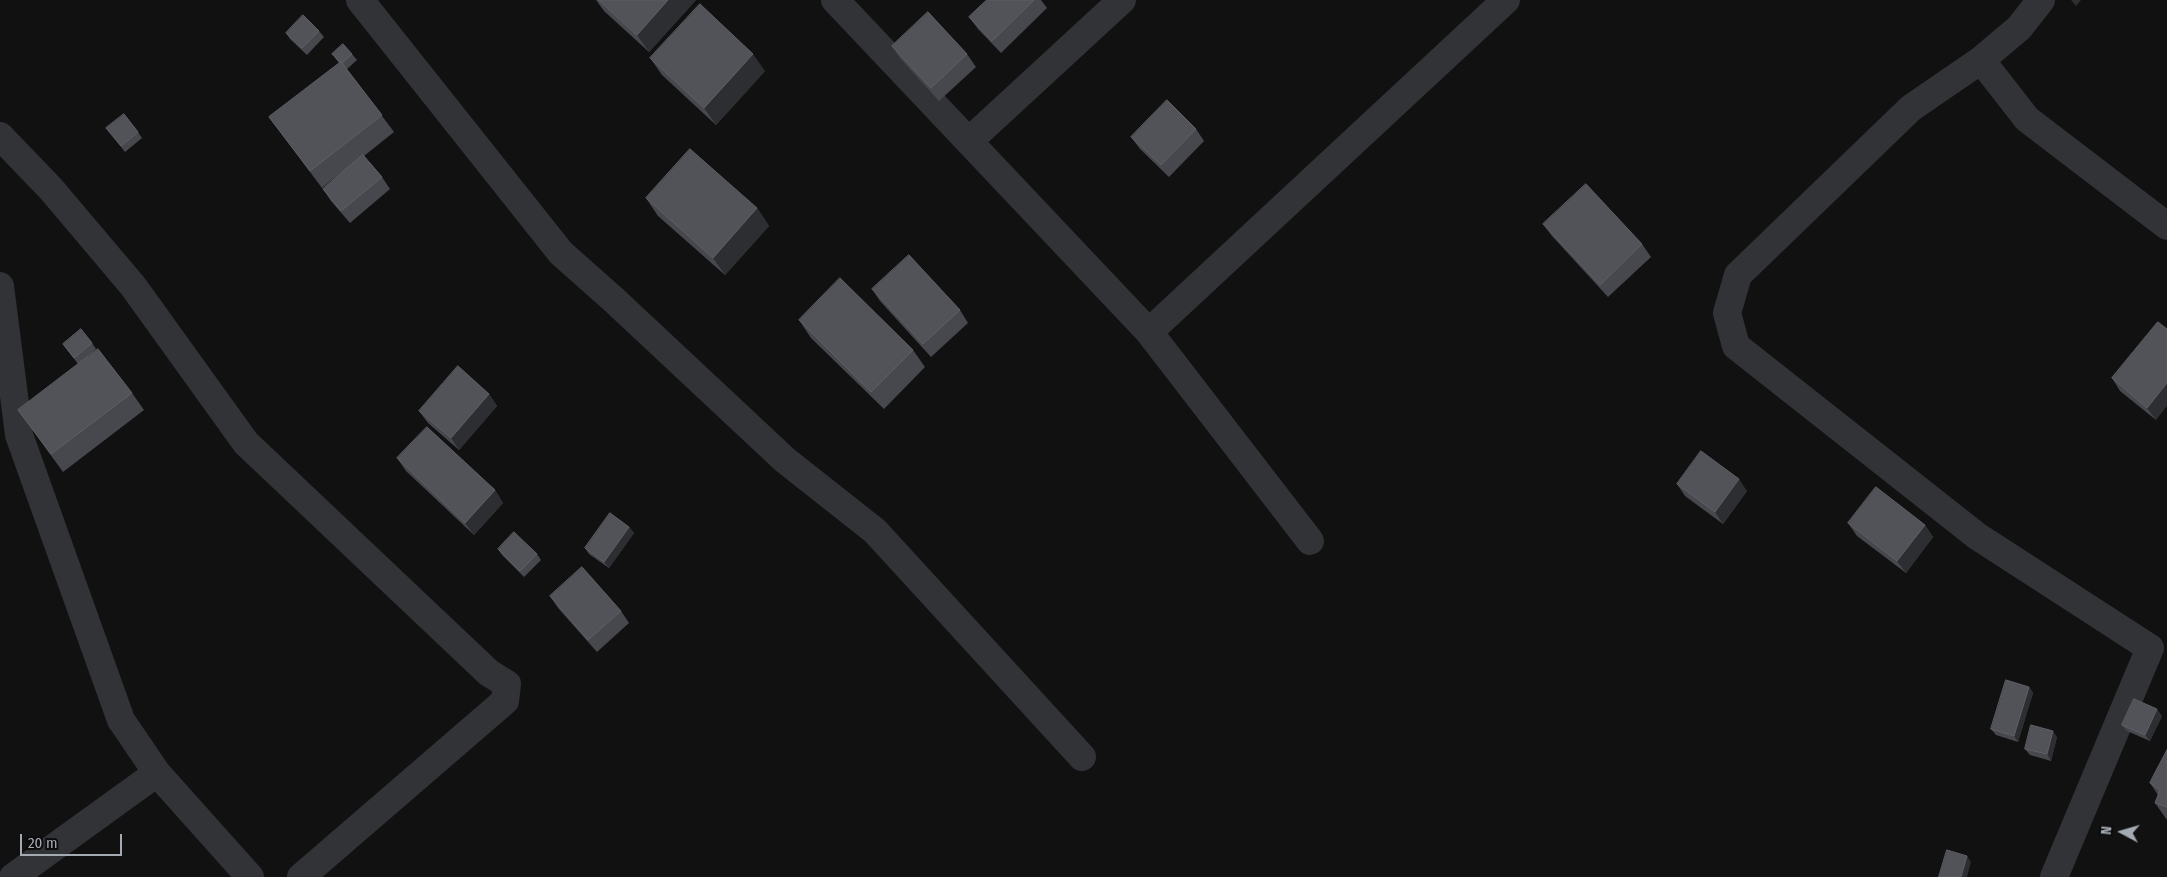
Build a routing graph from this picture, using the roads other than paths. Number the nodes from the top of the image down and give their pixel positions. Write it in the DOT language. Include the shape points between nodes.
graph roads {
  1 [pos="360,0"];
  2 [pos="835,0"];
  3 [pos="1122,0"];
  4 [pos="1506,0"];
  5 [pos="2041,0"];
  6 [pos="1981,60"];
  7 [pos="0,136"];
  8 [pos="969,141"];
  9 [pos="2167,226"];
  10 [pos="0,286"];
  11 [pos="1148,332"];
  12 [pos="1310,541"];
  13 [pos="1082,757"];
  14 [pos="157,773"];
  15 [pos="13,877"];
  16 [pos="250,877"];
  17 [pos="301,877"];
  18 [pos="2054,877"];
  1 -- 13 [label="street" via="561,253 785,460 875,531"];
  2 -- 8 [label="street"];
  3 -- 8 [label="street"];
  4 -- 11 [label="street"];
  5 -- 6 [label="street" via="2019,28"];
  6 -- 9 [label="street" via="2027,119"];
  6 -- 18 [label="street" via="1911,108 1738,276 1727,313 1736,346 1977,536 2150,648"];
  7 -- 17 [label="street" via="52,189 133,286 246,443 489,673 507,684 505,701"];
  8 -- 11 [label="street"];
  10 -- 14 [label="street" via="19,435 121,720"];
  11 -- 12 [label="street"];
  14 -- 15 [label="street"];
  14 -- 16 [label="street"];
}
